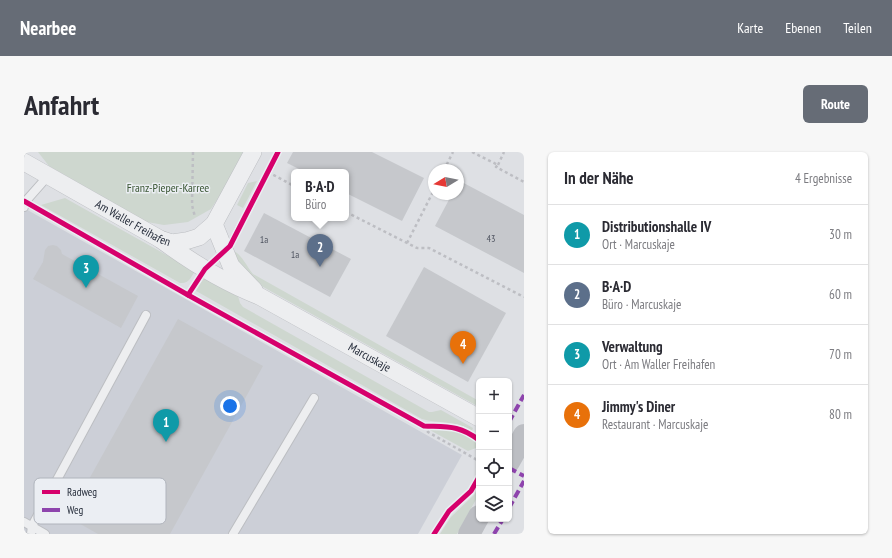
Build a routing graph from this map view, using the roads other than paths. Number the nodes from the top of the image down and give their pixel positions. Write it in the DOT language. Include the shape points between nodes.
graph roads {
  1 [pos="253,152"];
  2 [pos="24,162"];
  3 [pos="48,176"];
  4 [pos="24,208"];
  5 [pos="214,224"];
  6 [pos="160,239"];
  7 [pos="260,296"];
  8 [pos="146,315"];
  9 [pos="314,398"];
  10 [pos="476,416"];
  11 [pos="518,437"];
  12 [pos="512,454"];
  13 [pos="56,478"];
  14 [pos="34,518"];
  15 [pos="476,521"];
  16 [pos="29,527"];
  17 [pos="45,534"];
  18 [pos="233,534"];
  19 [pos="469,534"];
  1 -- 5 [label="street, Am Waller Freihafen"];
  2 -- 3 [label="street, Am Waller Freihafen"];
  3 -- 4 [label="lane" via="25,202"];
  3 -- 6 [label="street, Am Waller Freihafen"];
  5 -- 6 [label="street, Am Waller Freihafen" via="199,237 186,241 172,243"];
  5 -- 7 [label="street, Marcuskaje" via="231,266"];
  6 -- 7 [label="street, Marcuskaje" via="186,259 235,286"];
  7 -- 10 [label="street, Marcuskaje"];
  8 -- 13 [label="lane"];
  9 -- 18 [label="lane"];
  11 -- 12 [label="street"];
  14 -- 16 [label="lane"];
  15 -- 19 [label="street"];
  16 -- 17 [label="lane"];
}
